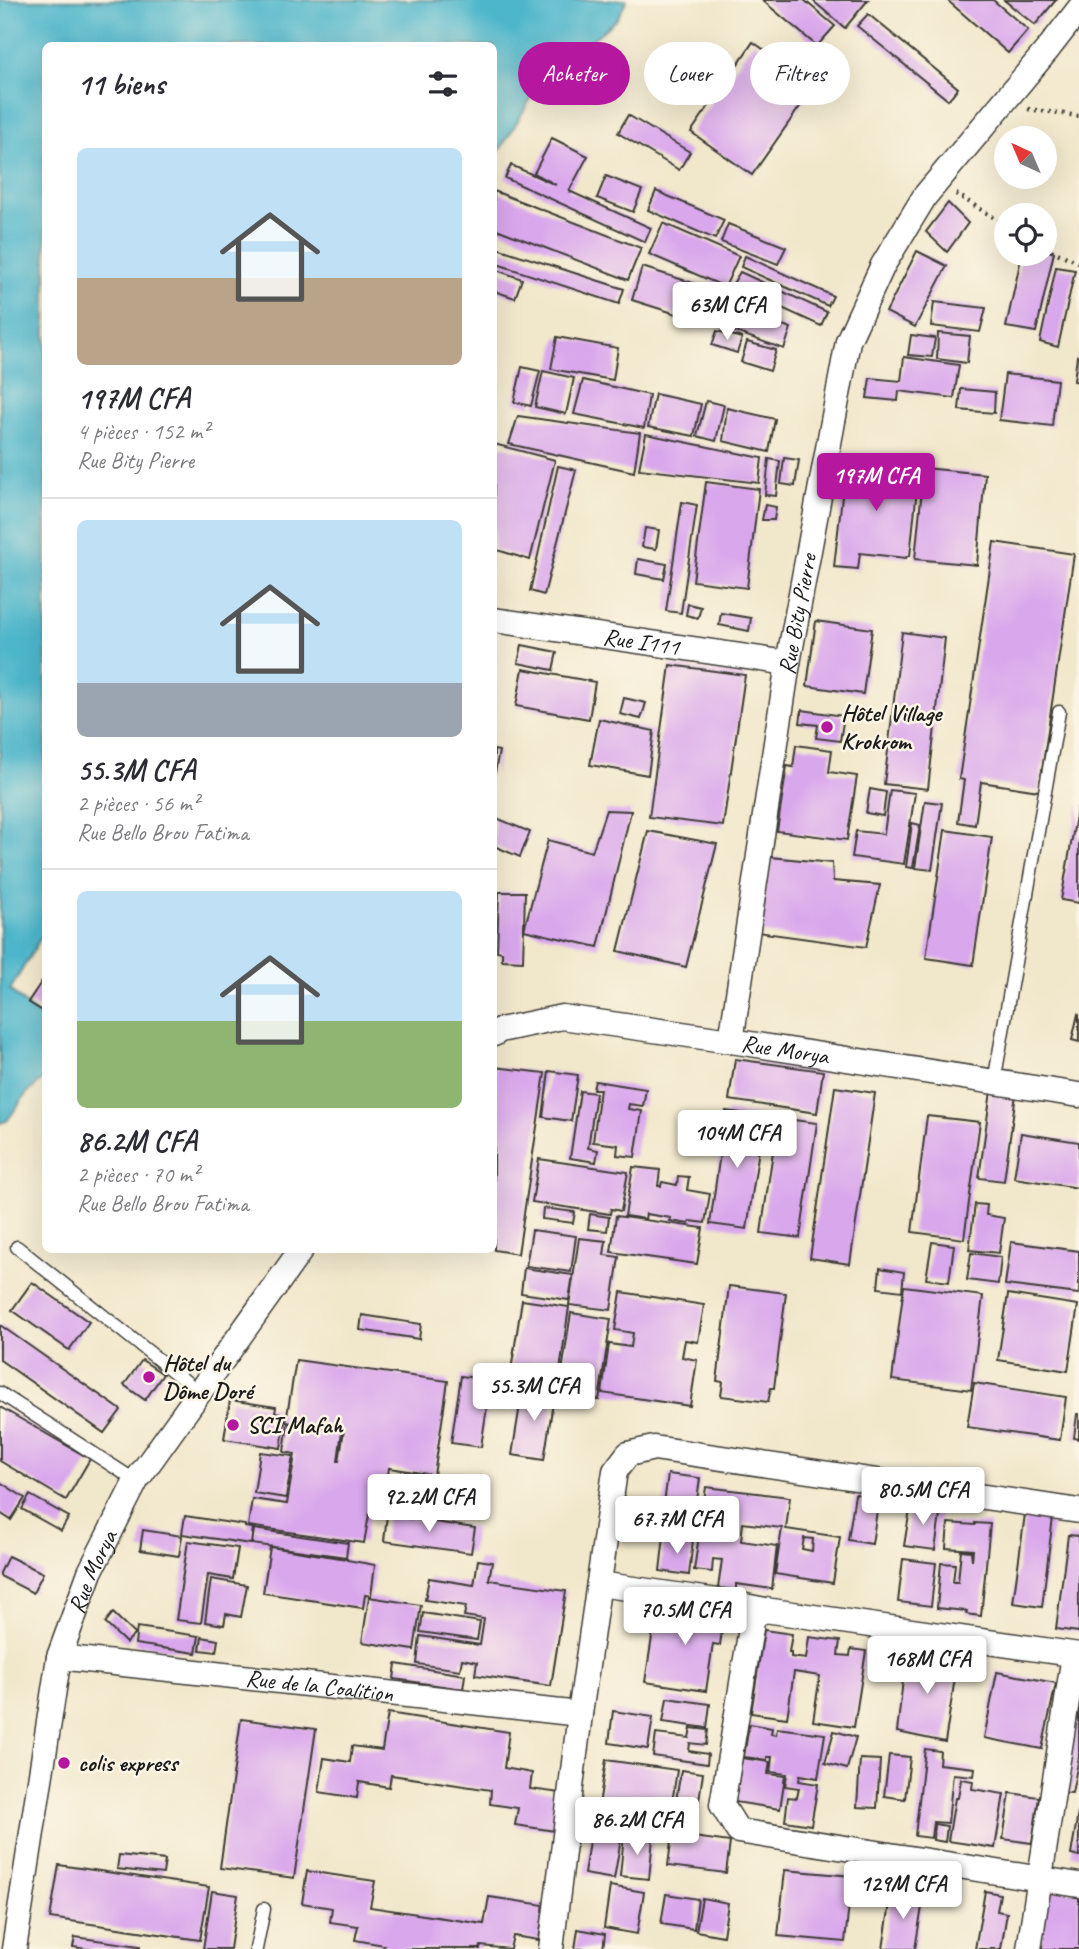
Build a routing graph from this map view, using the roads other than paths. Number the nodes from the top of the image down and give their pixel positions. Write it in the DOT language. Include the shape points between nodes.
graph roads {
  1 [pos="1079,9"];
  2 [pos="497,620"];
  3 [pos="788,663"];
  4 [pos="1059,712"];
  5 [pos="497,1032"];
  6 [pos="731,1041"];
  7 [pos="994,1082"];
  8 [pos="1079,1095"];
  9 [pos="17,1247"];
  10 [pos="299,1253"];
  11 [pos="199,1392"];
  12 [pos="0,1394"];
  13 [pos="136,1481"];
  14 [pos="1079,1511"];
  15 [pos="599,1584"];
  16 [pos="765,1610"];
  17 [pos="1077,1655"];
  18 [pos="59,1657"];
  19 [pos="580,1714"];
  20 [pos="1040,1880"];
  21 [pos="1079,1885"];
  22 [pos="264,1909"];
  23 [pos="14,1949"];
  24 [pos="256,1949"];
  25 [pos="551,1949"];
  26 [pos="1030,1949"];
  1 -- 3 [label="street, Rue Bity Pierre" via="925,196 883,265 848,341"];
  2 -- 3 [label="street, Rue I111"];
  3 -- 6 [label="street, Rue Bity Pierre"];
  4 -- 7 [label="lane"];
  5 -- 6 [label="street, Rue Morya" via="562,1017"];
  6 -- 7 [label="street, Rue Morya"];
  7 -- 8 [label="street, Rue Morya"];
  9 -- 11 [label="lane"];
  10 -- 11 [label="street, Rue Morya"];
  11 -- 13 [label="street, Rue Morya"];
  12 -- 13 [label="lane"];
  13 -- 18 [label="street, Rue Morya" via="90,1572"];
  14 -- 15 [label="street" via="654,1448 628,1454 615,1471"];
  15 -- 16 [label="street"];
  15 -- 19 [label="street"];
  16 -- 17 [label="street"];
  16 -- 20 [label="street" via="753,1616 722,1805 738,1831"];
  17 -- 20 [label="street"];
  18 -- 19 [label="street, Rue de la Coalition"];
  18 -- 23 [label="street, Rue Morya"];
  19 -- 25 [label="street"];
  20 -- 21 [label="street"];
  20 -- 26 [label="street"];
  22 -- 24 [label="lane"];
}
